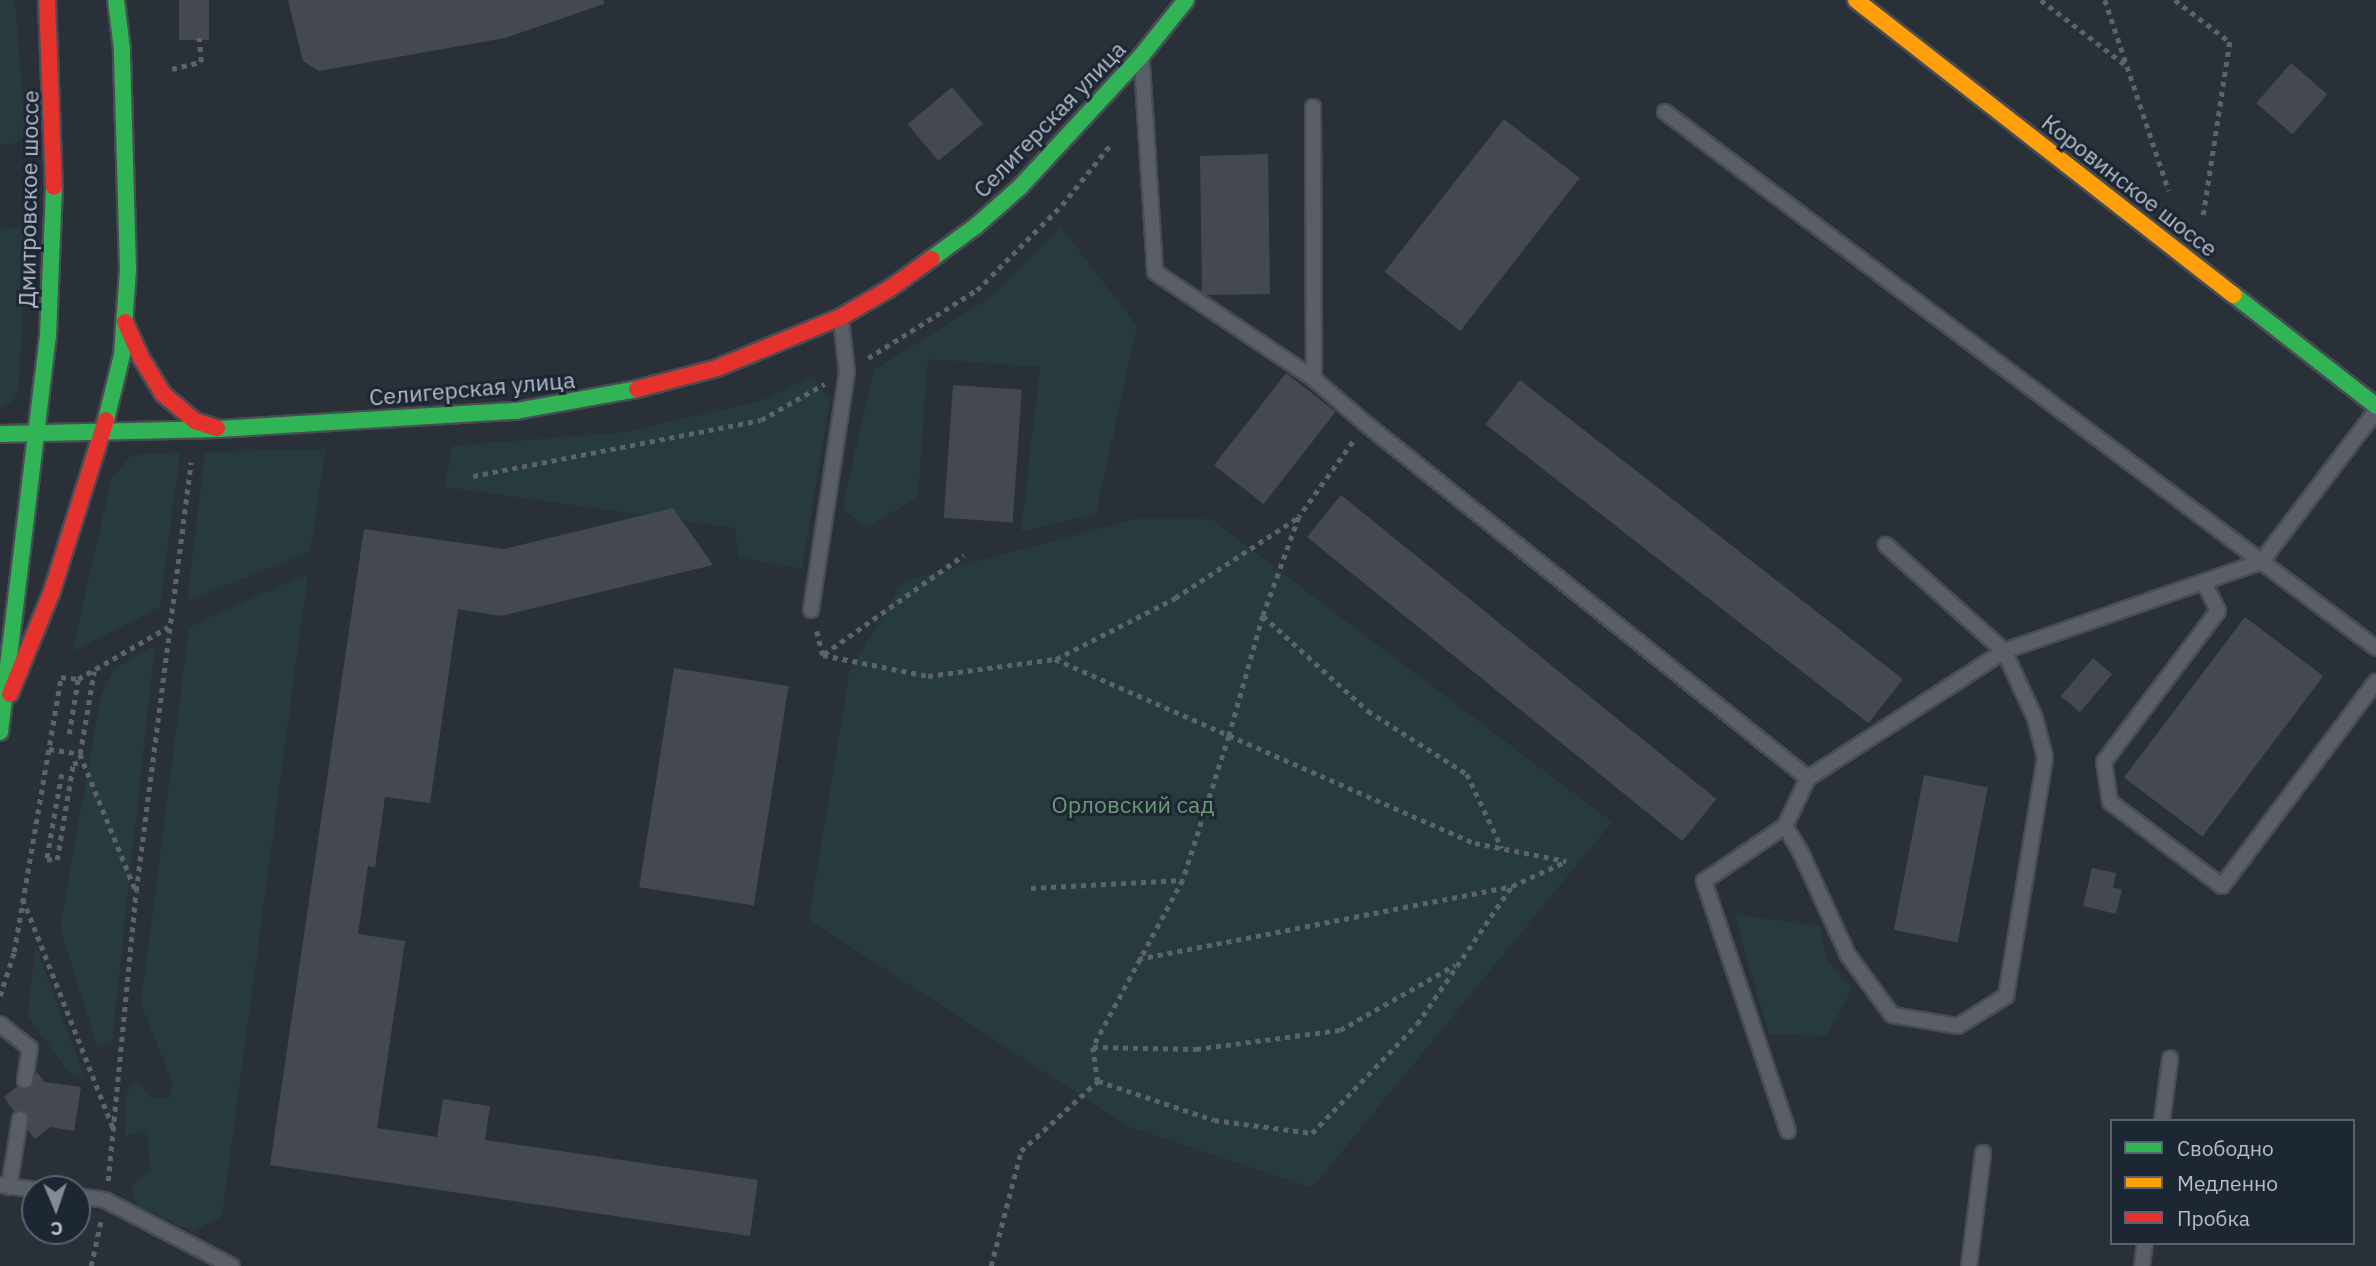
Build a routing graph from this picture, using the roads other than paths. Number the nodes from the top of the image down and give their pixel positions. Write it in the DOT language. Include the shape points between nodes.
graph roads {
  1 [pos="47,0"];
  2 [pos="116,0"];
  3 [pos="1186,0"];
  4 [pos="1856,0"];
  5 [pos="1142,55"];
  6 [pos="1313,107"];
  7 [pos="1665,112"];
  8 [pos="841,317"];
  9 [pos="125,322"];
  10 [pos="1314,379"];
  11 [pos="2376,406"];
  12 [pos="2376,411"];
  13 [pos="219,429"];
  14 [pos="35,432"];
  15 [pos="103,432"];
  16 [pos="0,434"];
  17 [pos="1886,545"];
  18 [pos="2261,562"];
  19 [pos="2204,582"];
  20 [pos="811,610"];
  21 [pos="2376,648"];
  22 [pos="2004,650"];
  23 [pos="2376,682"];
  24 [pos="4,709"];
  25 [pos="0,732"];
  26 [pos="1808,778"];
  27 [pos="1784,826"];
  28 [pos="0,1024"];
  29 [pos="2170,1059"];
  30 [pos="25,1081"];
  31 [pos="20,1119"];
  32 [pos="2162,1119"];
  33 [pos="1787,1131"];
  34 [pos="1983,1153"];
  35 [pos="5,1186"];
  36 [pos="91,1198"];
  37 [pos="2145,1245"];
  38 [pos="232,1266"];
  39 [pos="1969,1266"];
  40 [pos="2142,1266"];
  1 -- 14 [label="street, Дмитровское шоссе" via="55,214 48,336"];
  2 -- 9 [label="street" via="128,215"];
  3 -- 5 [label="street, Селигерская улица"];
  4 -- 11 [label="street, Коровинское шоссе"];
  5 -- 8 [label="street, Селигерская улица" via="1021,186 976,226 889,289"];
  5 -- 10 [label="lane" via="1154,272"];
  6 -- 10 [label="lane"];
  7 -- 18 [label="lane"];
  8 -- 13 [label="street, Селигерская улица" via="717,368 582,401 433,418"];
  8 -- 20 [label="lane" via="847,372"];
  9 -- 13 [label="street" via="163,394 195,421"];
  9 -- 15 [label="street" via="116,390"];
  10 -- 26 [label="lane"];
  12 -- 18 [label="lane"];
  13 -- 15 [label="street, Селигерская улица"];
  14 -- 15 [label="street, Селигерская улица"];
  14 -- 16 [label="street, Селигерская улица"];
  14 -- 24 [label="street, Дмитровское шоссе"];
  15 -- 24 [label="street" via="52,591"];
  17 -- 22 [label="lane"];
  18 -- 19 [label="lane"];
  18 -- 21 [label="lane"];
  19 -- 22 [label="lane"];
  19 -- 23 [label="lane" via="2218,611 2104,762 2110,802 2222,886"];
  22 -- 26 [label="lane"];
  22 -- 27 [label="lane" via="2035,718 2045,757 2006,996 1958,1026 1892,1016 1848,956"];
  24 -- 25 [label="street, Дмитровское шоссе"];
  26 -- 27 [label="lane"];
  27 -- 33 [label="lane" via="1704,881"];
  28 -- 30 [label="lane" via="30,1048"];
  29 -- 32 [label="lane"];
  31 -- 35 [label="lane"];
  34 -- 39 [label="lane"];
  36 -- 38 [label="lane" via="105,1200"];
  37 -- 40 [label="lane"];
}
